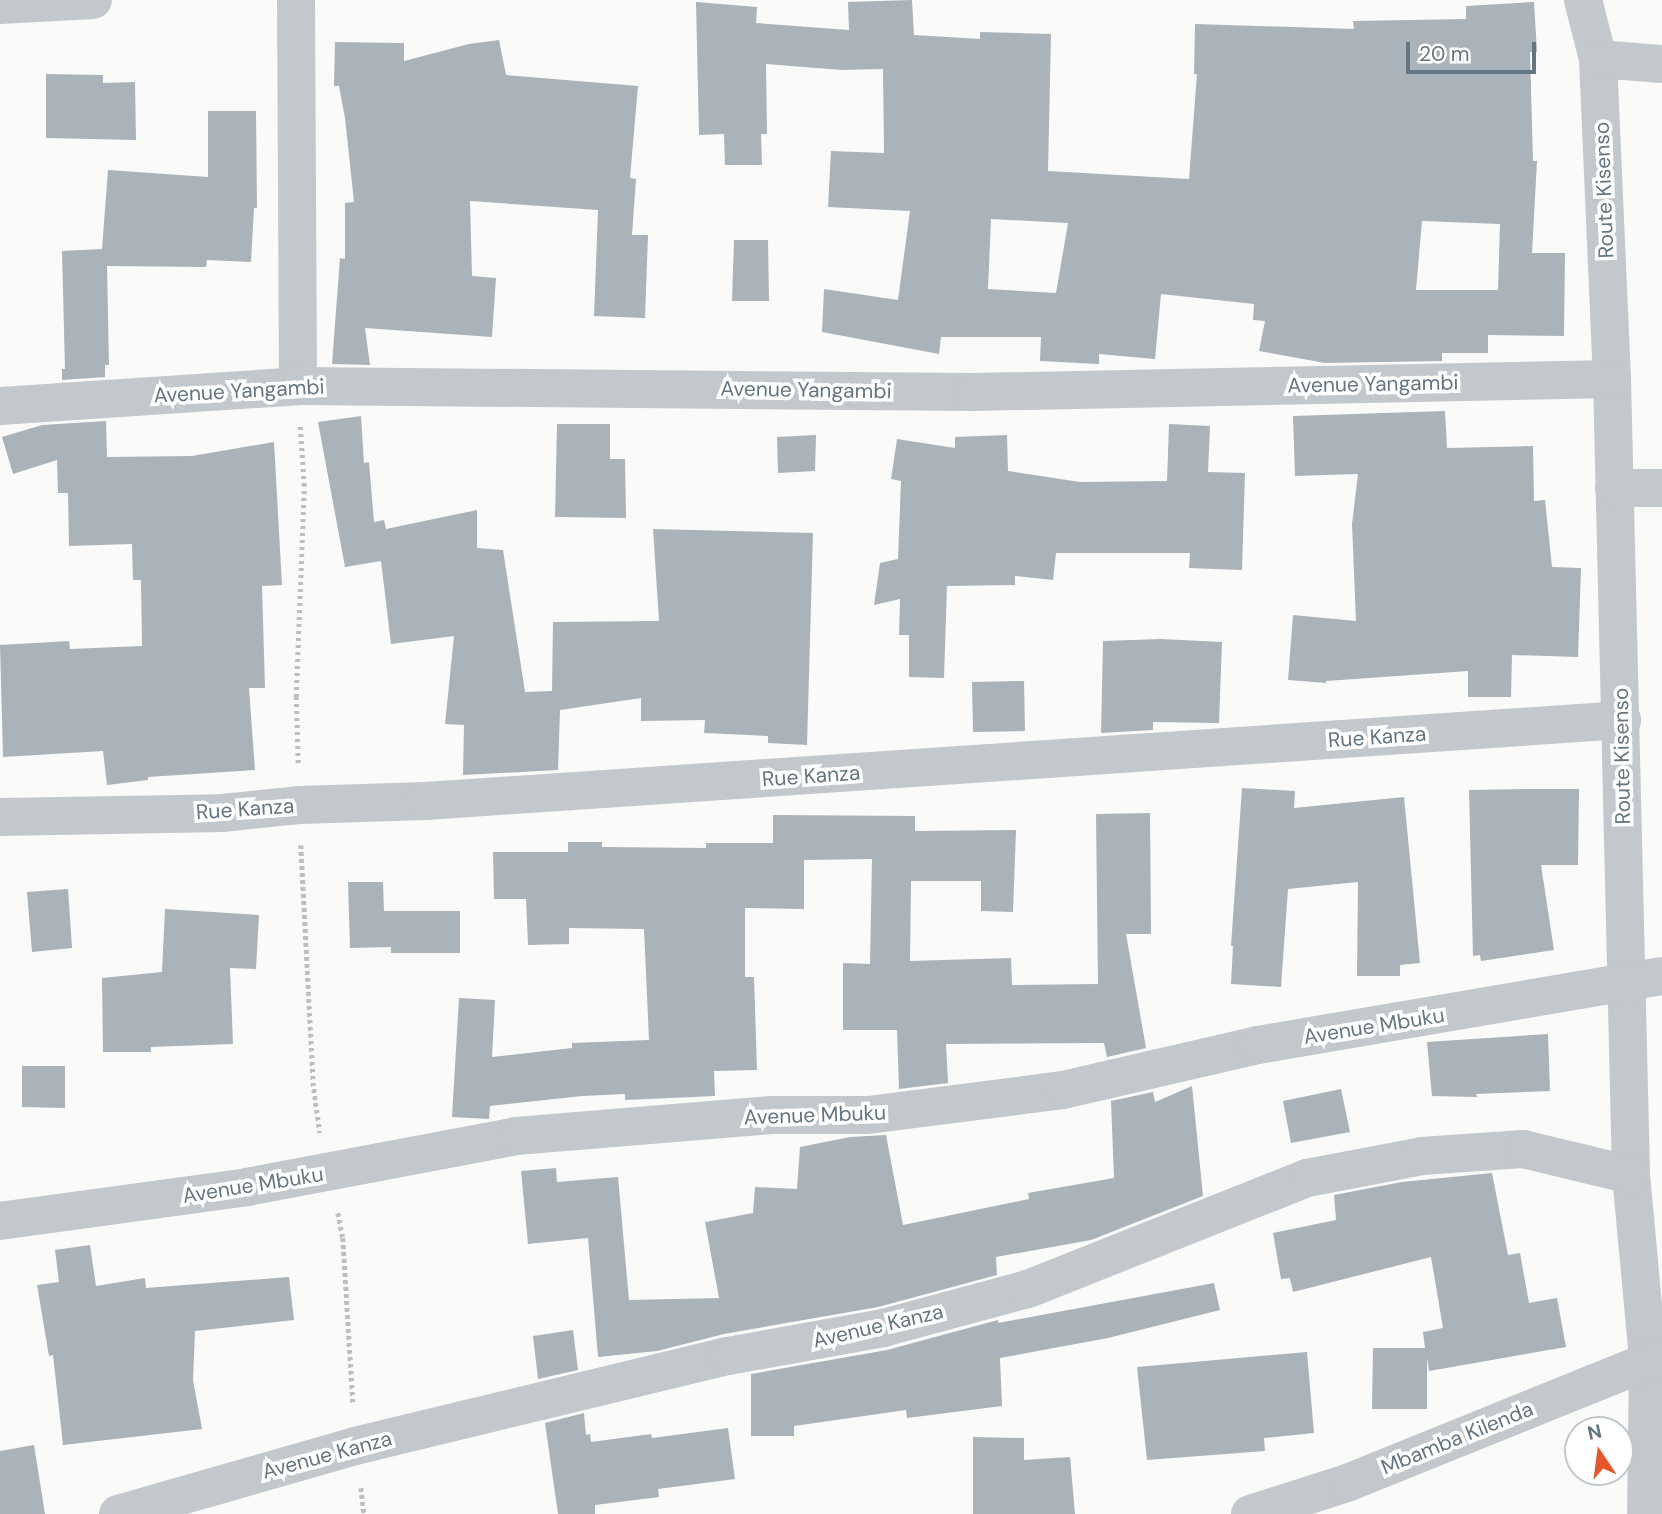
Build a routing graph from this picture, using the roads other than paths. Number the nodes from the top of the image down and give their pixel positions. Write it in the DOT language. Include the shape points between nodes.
graph roads {
  1 [pos="93,0"];
  2 [pos="296,0"];
  3 [pos="1583,0"];
  4 [pos="0,5"];
  5 [pos="1598,59"];
  6 [pos="1662,64"];
  7 [pos="1612,379"];
  8 [pos="298,386"];
  9 [pos="0,406"];
  10 [pos="1614,488"];
  11 [pos="1662,488"];
  12 [pos="1622,720"];
  13 [pos="0,817"];
  14 [pos="1644,980"];
  15 [pos="1631,1175"];
  16 [pos="0,1222"];
  17 [pos="1655,1358"];
  18 [pos="118,1514"];
  19 [pos="1250,1514"];
  20 [pos="1646,1514"];
  1 -- 4 [label="street"];
  2 -- 8 [label="street"];
  3 -- 5 [label="street, Route Kisenso"];
  5 -- 6 [label="street"];
  5 -- 7 [label="street, Route Kisenso"];
  7 -- 8 [label="street, Avenue Yangambi" via="974,392"];
  7 -- 10 [label="street, Route Kisenso"];
  8 -- 9 [label="street, Avenue Yangambi"];
  10 -- 11 [label="street"];
  10 -- 12 [label="street, Route Kisenso"];
  12 -- 13 [label="street, Rue Kanza" via="426,801 222,813"];
  12 -- 14 [label="street, Route Kisenso"];
  14 -- 15 [label="street, Route Kisenso"];
  14 -- 16 [label="street, Avenue Mbuku" via="1258,1045 1063,1090 868,1115 772,1115 516,1136 326,1173"];
  15 -- 17 [label="street, Route Kisenso"];
  15 -- 18 [label="street, Avenue Kanza" via="1523,1149 1422,1156 1307,1178 1028,1289 883,1328 728,1356 355,1446"];
  17 -- 19 [label="street, Mbamba Kilenda" via="1347,1483"];
  17 -- 20 [label="street, Route Kisenso"];
}
